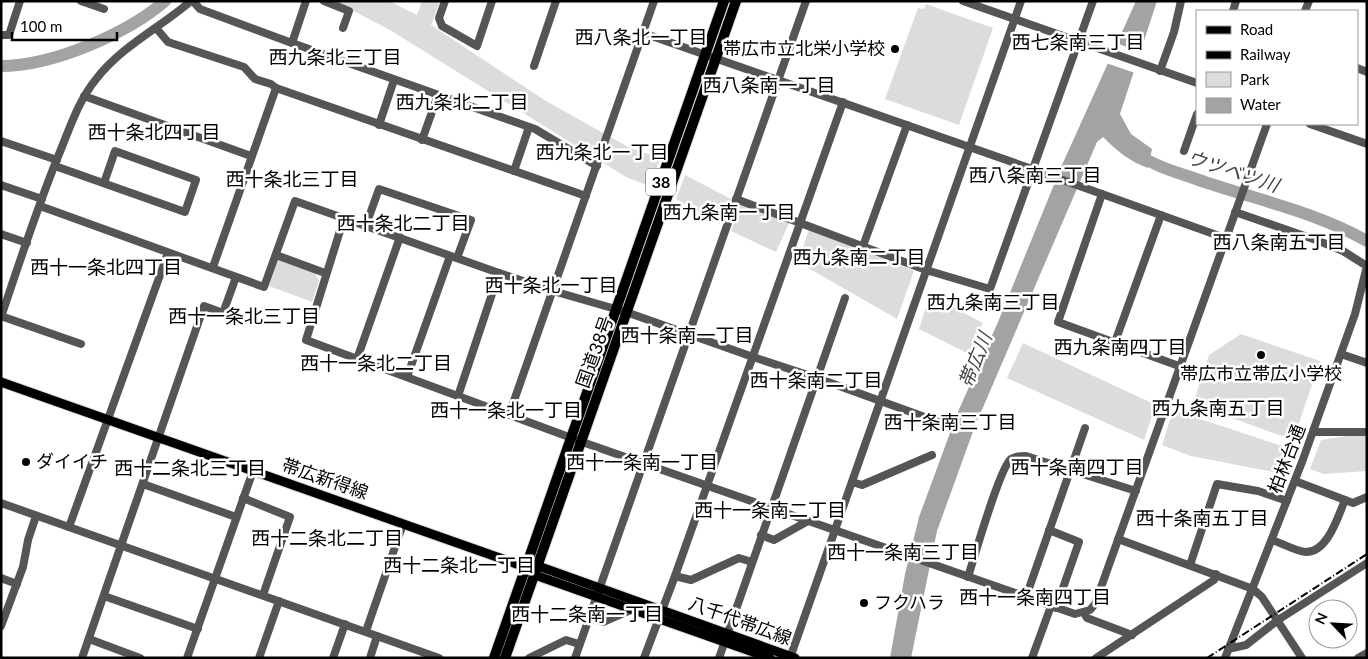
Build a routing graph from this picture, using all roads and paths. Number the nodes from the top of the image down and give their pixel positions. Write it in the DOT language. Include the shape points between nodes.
graph roads {
  1 [pos="20,1"];
  2 [pos="81,1"];
  3 [pos="192,1"];
  4 [pos="306,1"];
  5 [pos="324,1"];
  6 [pos="444,1"];
  7 [pos="492,1"];
  8 [pos="556,1"];
  9 [pos="654,1"];
  10 [pos="724,1"];
  11 [pos="736,1"];
  12 [pos="806,1"];
  13 [pos="963,1"];
  14 [pos="1021,1"];
  15 [pos="1093,1"];
  16 [pos="1181,1"];
  17 [pos="104,10"];
  18 [pos="1014,20"];
  19 [pos="156,28"];
  20 [pos="343,28"];
  21 [pos="643,33"];
  22 [pos="1,34"];
  23 [pos="1079,42"];
  24 [pos="292,43"];
  25 [pos="711,56"];
  26 [pos="534,66"];
  27 [pos="1160,71"];
  28 [pos="779,79"];
  29 [pos="394,80"];
  30 [pos="1196,83"];
  31 [pos="276,88"];
  32 [pos="438,95"];
  33 [pos="84,96"];
  34 [pos="843,102"];
  35 [pos="1196,117"];
  36 [pos="907,124"];
  37 [pos="379,125"];
  38 [pos="1266,125"];
  39 [pos="1313,125"];
  40 [pos="528,127"];
  41 [pos="422,140"];
  42 [pos="1,141"];
  43 [pos="1367,144"];
  44 [pos="970,147"];
  45 [pos="1184,151"];
  46 [pos="251,156"];
  47 [pos="56,163"];
  48 [pos="597,166"];
  49 [pos="1032,168"];
  50 [pos="514,171"];
  51 [pos="104,183"];
  52 [pos="1,184"];
  53 [pos="1102,194"];
  54 [pos="586,196"];
  55 [pos="736,199"];
  56 [pos="41,203"];
  57 [pos="1236,209"];
  58 [pos="1161,215"];
  59 [pos="344,218"];
  60 [pos="800,223"];
  61 [pos="366,225"];
  62 [pos="1,234"];
  63 [pos="400,238"];
  64 [pos="1225,238"];
  65 [pos="27,243"];
  66 [pos="863,246"];
  67 [pos="168,253"];
  68 [pos="276,255"];
  69 [pos="453,257"];
  70 [pos="1367,266"];
  71 [pos="213,267"];
  72 [pos="926,270"];
  73 [pos="325,273"];
  74 [pos="499,273"];
  75 [pos="236,276"];
  76 [pos="553,291"];
  77 [pos="5,295"];
  78 [pos="845,298"];
  79 [pos="621,311"];
  80 [pos="1,317"];
  81 [pos="688,334"];
  82 [pos="1115,342"];
  83 [pos="81,344"];
  84 [pos="1341,354"];
  85 [pos="752,357"];
  86 [pos="357,359"];
  87 [pos="1367,363"];
  88 [pos="1179,366"];
  89 [pos="407,377"];
  90 [pos="817,378"];
  91 [pos="1,382"];
  92 [pos="458,396"];
  93 [pos="880,401"];
  94 [pos="509,415"];
  95 [pos="108,420"];
  96 [pos="944,424"];
  97 [pos="1085,428"];
  98 [pos="1313,432"];
  99 [pos="1367,432"];
  100 [pos="158,438"];
  101 [pos="576,439"];
  102 [pos="932,455"];
  103 [pos="643,462"];
  104 [pos="253,471"];
  105 [pos="1070,471"];
  106 [pos="1295,481"];
  107 [pos="852,482"];
  108 [pos="143,484"];
  109 [pos="707,486"];
  110 [pos="1136,491"];
  111 [pos="1367,497"];
  112 [pos="243,498"];
  113 [pos="1345,500"];
  114 [pos="1287,501"];
  115 [pos="1,503"];
  116 [pos="771,507"];
  117 [pos="36,516"];
  118 [pos="236,517"];
  119 [pos="808,521"];
  120 [pos="403,524"];
  121 [pos="69,527"];
  122 [pos="835,530"];
  123 [pos="1049,530"];
  124 [pos="761,535"];
  125 [pos="1118,539"];
  126 [pos="1272,540"];
  127 [pos="121,546"];
  128 [pos="752,562"];
  129 [pos="1367,563"];
  130 [pos="1190,565"];
  131 [pos="525,567"];
  132 [pos="536,571"];
  133 [pos="1216,574"];
  134 [pos="675,576"];
  135 [pos="968,577"];
  136 [pos="1,578"];
  137 [pos="215,578"];
  138 [pos="17,584"];
  139 [pos="1253,589"];
  140 [pos="598,592"];
  141 [pos="262,595"];
  142 [pos="104,596"];
  143 [pos="1026,597"];
  144 [pos="279,601"];
  145 [pos="1053,607"];
  146 [pos="633,609"];
  147 [pos="1084,613"];
  148 [pos="660,614"];
  149 [pos="588,618"];
  150 [pos="1278,620"];
  151 [pos="345,624"];
  152 [pos="1,626"];
  153 [pos="198,629"];
  154 [pos="366,631"];
  155 [pos="1132,635"];
  156 [pos="377,636"];
  157 [pos="726,638"];
  158 [pos="89,639"];
  159 [pos="579,644"];
  160 [pos="1228,649"];
  161 [pos="1367,653"];
  162 [pos="792,657"];
  163 [pos="82,658"];
  164 [pos="140,658"];
  165 [pos="187,658"];
  166 [pos="259,658"];
  167 [pos="333,658"];
  168 [pos="370,658"];
  169 [pos="439,658"];
  170 [pos="494,658"];
  171 [pos="505,658"];
  172 [pos="529,658"];
  173 [pos="575,658"];
  174 [pos="644,658"];
  175 [pos="719,658"];
  176 [pos="770,658"];
  177 [pos="1032,658"];
  178 [pos="1096,658"];
  179 [pos="1224,658"];
  180 [pos="1302,658"];
  181 [pos="1358,658"];
  1 -- 22 [label="street" via="9,36"];
  2 -- 17 [label="street"];
  3 -- 19 [label="street"];
  3 -- 24 [label="street" via="200,9"];
  4 -- 24 [label="street"];
  5 -- 20 [label="street" via="349,11"];
  6 -- 7 [label="street" via="439,18 442,26 477,46"];
  8 -- 26 [label="street"];
  9 -- 21 [label="street"];
  10 -- 25 [label="highway, 国道38号 / 38"];
  11 -- 25 [label="highway, 国道38号 / 38"];
  12 -- 28 [label="street"];
  13 -- 18 [label="street"];
  14 -- 18 [label="street"];
  15 -- 23 [label="street"];
  16 -- 27 [label="street"];
  18 -- 23 [label="street"];
  18 -- 44 [label="street"];
  19 -- 31 [label="street" via="168,42 244,67 255,79"];
  19 -- 33 [label="street" via="106,68"];
  21 -- 25 [label="street"];
  21 -- 48 [label="street"];
  23 -- 27 [label="street"];
  23 -- 49 [label="street"];
  24 -- 29 [label="street"];
  25 -- 28 [label="street"];
  25 -- 79 [label="highway, 国道38号 / 38"];
  27 -- 30 [label="street"];
  28 -- 34 [label="street"];
  28 -- 55 [label="street"];
  29 -- 32 [label="street"];
  29 -- 37 [label="street"];
  31 -- 37 [label="street"];
  31 -- 46 [label="street"];
  32 -- 40 [label="street"];
  32 -- 41 [label="street"];
  33 -- 46 [label="street"];
  33 -- 47 [label="street"];
  34 -- 36 [label="street"];
  34 -- 60 [label="street"];
  35 -- 45 [label="street"];
  36 -- 44 [label="street"];
  36 -- 66 [label="street"];
  37 -- 41 [label="street"];
  38 -- 57 [label="street"];
  39 -- 43 [label="street"];
  40 -- 48 [label="street"];
  40 -- 50 [label="street"];
  41 -- 50 [label="street"];
  42 -- 47 [label="street"];
  44 -- 49 [label="street"];
  44 -- 72 [label="street"];
  46 -- 71 [label="street"];
  47 -- 51 [label="street"];
  47 -- 56 [label="street"];
  48 -- 54 [label="street"];
  49 -- 53 [label="street"];
  49 -- 72 [label="street" via="990,289"];
  50 -- 54 [label="street"];
  51 -- 51 [label="street" via="115,151 196,180 185,212"];
  52 -- 56 [label="street"];
  53 -- 58 [label="street"];
  53 -- 82 [label="street" via="1058,322"];
  54 -- 76 [label="street"];
  55 -- 60 [label="street"];
  55 -- 81 [label="street"];
  56 -- 65 [label="street"];
  56 -- 67 [label="street"];
  57 -- 64 [label="street"];
  57 -- 70 [label="street" via="1343,251"];
  58 -- 64 [label="street"];
  58 -- 82 [label="street"];
  59 -- 61 [label="street"];
  59 -- 68 [label="street" via="295,201"];
  59 -- 73 [label="street"];
  60 -- 66 [label="street"];
  60 -- 85 [label="street"];
  61 -- 63 [label="street"];
  61 -- 69 [label="street" via="379,189 471,220"];
  62 -- 65 [label="street"];
  63 -- 69 [label="street"];
  63 -- 86 [label="street"];
  64 -- 88 [label="street"];
  65 -- 77 [label="street"];
  66 -- 72 [label="street"];
  67 -- 71 [label="street"];
  67 -- 95 [label="street"];
  68 -- 73 [label="street"];
  68 -- 75 [label="street" via="264,287"];
  69 -- 74 [label="street"];
  69 -- 89 [label="street"];
  70 -- 84 [label="street, 柏林台通"];
  71 -- 75 [label="street"];
  72 -- 93 [label="street"];
  73 -- 86 [label="street" via="306,340"];
  74 -- 76 [label="street"];
  74 -- 92 [label="street"];
  75 -- 100 [label="street" via="223,313 204,306"];
  76 -- 79 [label="street"];
  76 -- 94 [label="street"];
  77 -- 80 [label="street"];
  78 -- 90 [label="street"];
  79 -- 81 [label="street"];
  79 -- 101 [label="highway, 国道38号 / 38"];
  80 -- 83 [label="street"];
  81 -- 85 [label="street"];
  81 -- 103 [label="street"];
  82 -- 88 [label="street"];
  84 -- 87 [label="street"];
  84 -- 98 [label="street, 柏林台通"];
  85 -- 90 [label="street"];
  85 -- 109 [label="street"];
  86 -- 89 [label="street"];
  88 -- 110 [label="street"];
  89 -- 92 [label="street"];
  90 -- 93 [label="street"];
  90 -- 116 [label="street"];
  91 -- 95 [label="main road, 帯広新得線"];
  92 -- 94 [label="street"];
  93 -- 96 [label="street"];
  93 -- 107 [label="street"];
  94 -- 101 [label="street"];
  95 -- 100 [label="main road, 帯広新得線"];
  95 -- 121 [label="street"];
  97 -- 105 [label="street"];
  98 -- 99 [label="street"];
  98 -- 106 [label="street, 柏林台通"];
  100 -- 104 [label="main road, 帯広新得線"];
  100 -- 108 [label="street"];
  101 -- 103 [label="street"];
  101 -- 131 [label="highway, 国道38号 / 38"];
  101 -- 132 [label="highway, 国道38号 / 38"];
  102 -- 107 [label="street" via="862,485"];
  103 -- 109 [label="street"];
  103 -- 140 [label="street"];
  104 -- 112 [label="street"];
  104 -- 120 [label="main road, 帯広新得線"];
  105 -- 110 [label="street"];
  105 -- 123 [label="street"];
  105 -- 135 [label="street" via="1026,456 1009,460"];
  106 -- 113 [label="street"];
  106 -- 114 [label="street, 柏林台通"];
  107 -- 122 [label="street"];
  108 -- 118 [label="street"];
  108 -- 127 [label="street"];
  109 -- 116 [label="street"];
  109 -- 134 [label="street"];
  110 -- 125 [label="street"];
  111 -- 113 [label="street" via="1353,503"];
  112 -- 118 [label="street"];
  112 -- 141 [label="street" via="290,516"];
  113 -- 126 [label="street" via="1331,533 1315,550 1305,552"];
  114 -- 126 [label="street, 柏林台通"];
  114 -- 130 [label="street" via="1258,491 1216,484"];
  115 -- 117 [label="street"];
  116 -- 119 [label="street"];
  116 -- 124 [label="street"];
  117 -- 121 [label="street"];
  117 -- 138 [label="street"];
  118 -- 137 [label="street"];
  119 -- 122 [label="street"];
  119 -- 124 [label="street" via="774,540"];
  120 -- 131 [label="main road, 帯広新得線"];
  120 -- 154 [label="street"];
  121 -- 127 [label="street"];
  122 -- 135 [label="street"];
  122 -- 162 [label="street"];
  123 -- 143 [label="street"];
  123 -- 145 [label="street" via="1079,542"];
  124 -- 128 [label="street"];
  125 -- 130 [label="street"];
  125 -- 147 [label="street" via="1095,604"];
  126 -- 139 [label="street, 柏林台通"];
  127 -- 137 [label="street"];
  127 -- 142 [label="street"];
  128 -- 134 [label="street" via="739,558 691,580"];
  128 -- 157 [label="street"];
  129 -- 150 [label="street"];
  130 -- 133 [label="street"];
  131 -- 132 [label="main road, 八千代帯広線"];
  131 -- 170 [label="highway, 国道38号 / 38"];
  132 -- 140 [label="main road, 八千代帯広線"];
  132 -- 171 [label="highway, 国道38号 / 38"];
  133 -- 139 [label="street"];
  133 -- 155 [label="street" via="1214,580"];
  134 -- 148 [label="street"];
  135 -- 143 [label="street"];
  136 -- 138 [label="street"];
  137 -- 141 [label="street"];
  137 -- 153 [label="street"];
  138 -- 152 [label="street"];
  139 -- 150 [label="street"];
  139 -- 160 [label="street, 柏林台通"];
  140 -- 146 [label="main road, 八千代帯広線"];
  140 -- 148 [label="main road, 八千代帯広線"];
  140 -- 149 [label="street"];
  141 -- 144 [label="street"];
  142 -- 153 [label="street"];
  142 -- 158 [label="street"];
  143 -- 145 [label="street"];
  144 -- 151 [label="street"];
  144 -- 166 [label="street"];
  145 -- 147 [label="street" via="1075,614"];
  145 -- 177 [label="street"];
  146 -- 148 [label="main road, 八千代帯広線"];
  146 -- 149 [label="street" via="603,622"];
  147 -- 155 [label="street" via="1087,618"];
  148 -- 157 [label="main road, 八千代帯広線"];
  148 -- 174 [label="street"];
  149 -- 159 [label="street"];
  150 -- 160 [label="street" via="1246,645"];
  150 -- 180 [label="street"];
  151 -- 154 [label="street"];
  151 -- 167 [label="street"];
  153 -- 165 [label="street"];
  154 -- 156 [label="street"];
  155 -- 178 [label="street"];
  156 -- 168 [label="street"];
  156 -- 169 [label="street"];
  157 -- 162 [label="main road, 八千代帯広線"];
  157 -- 175 [label="street"];
  157 -- 176 [label="main road, 八千代帯広線"];
  158 -- 163 [label="street"];
  158 -- 164 [label="street"];
  159 -- 172 [label="street" via="566,640"];
  159 -- 173 [label="street"];
  160 -- 179 [label="street, 柏林台通"];
  161 -- 181 [label="street"];
}
